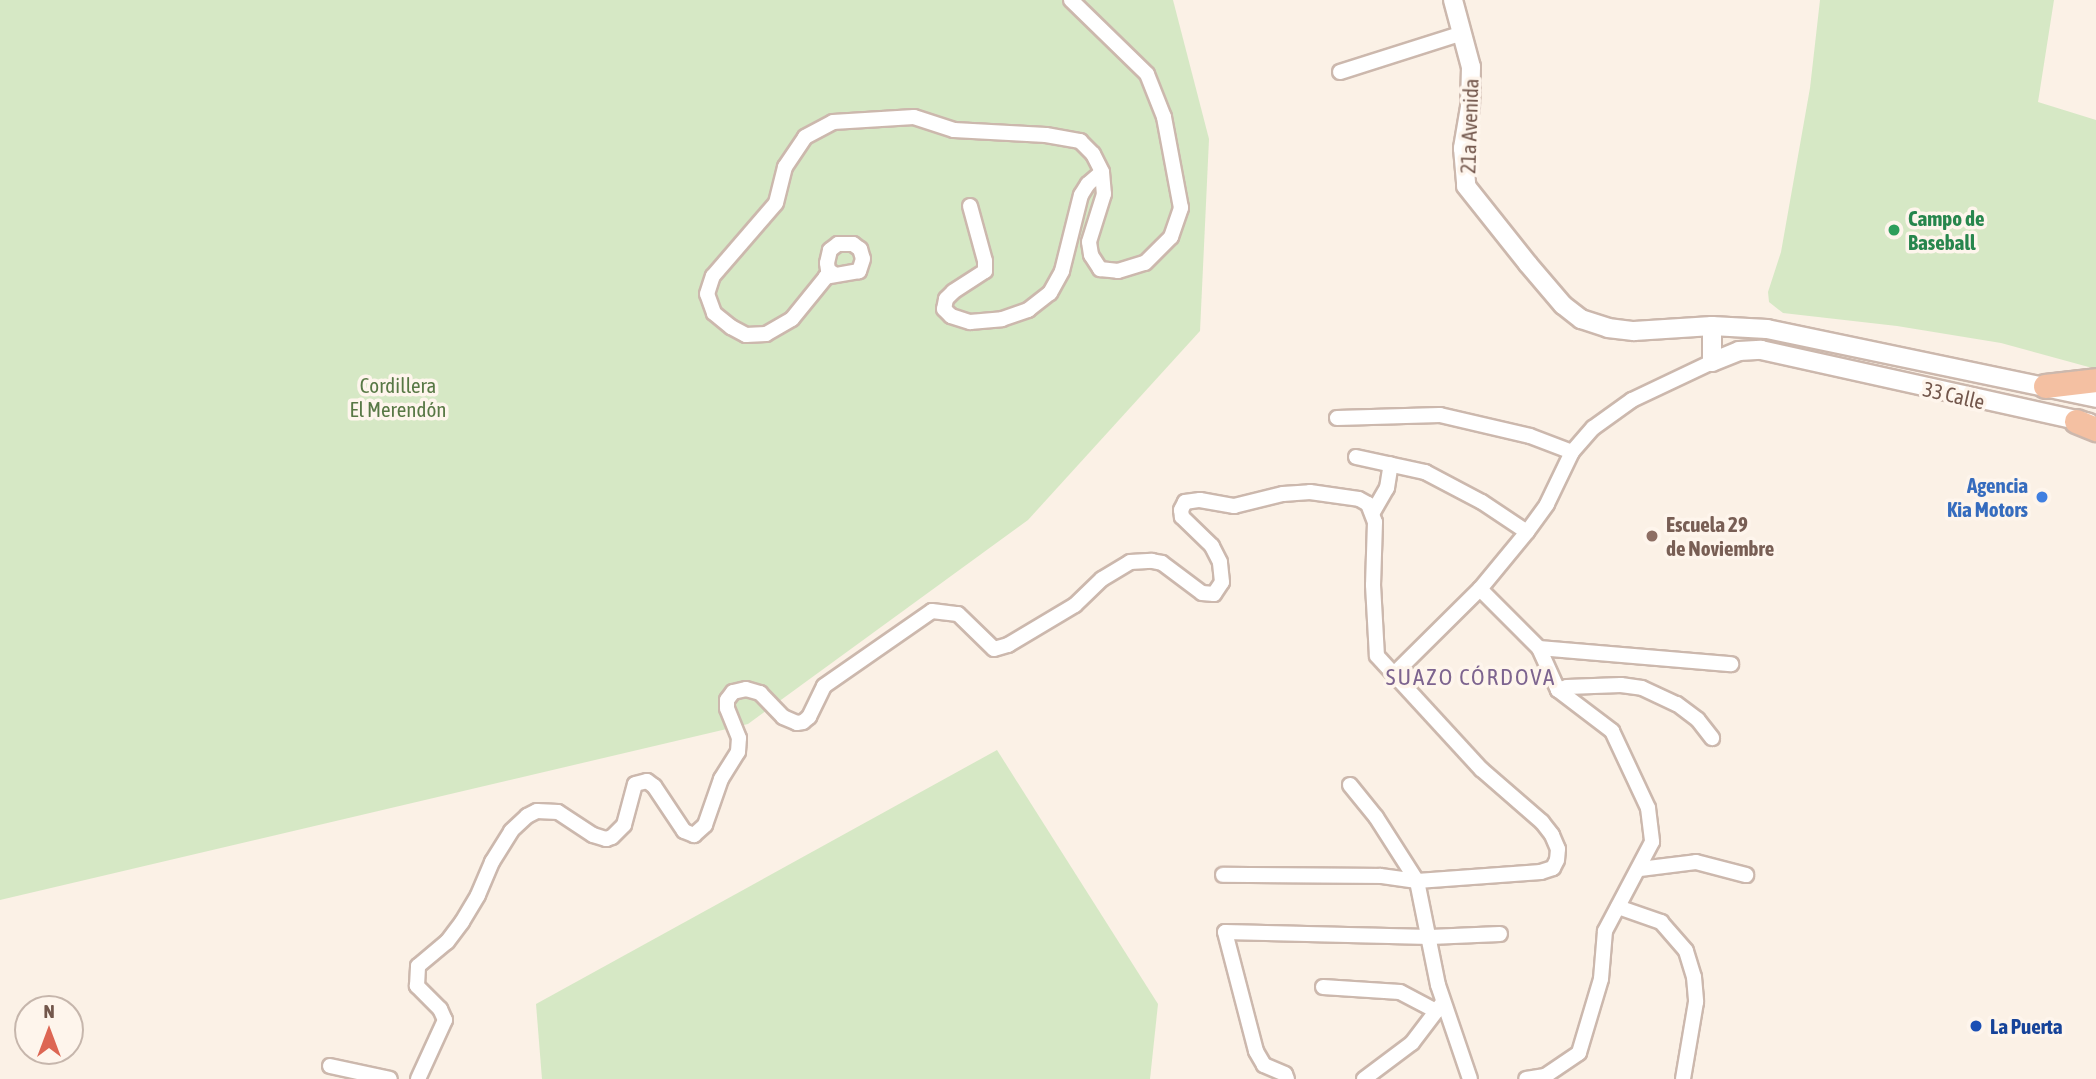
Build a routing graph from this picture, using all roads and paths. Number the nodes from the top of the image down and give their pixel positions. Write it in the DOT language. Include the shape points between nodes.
graph roads {
  1 [pos="1071,0"];
  2 [pos="1453,0"];
  3 [pos="1460,34"];
  4 [pos="1340,72"];
  5 [pos="1102,172"];
  6 [pos="970,206"];
  7 [pos="834,274"];
  8 [pos="1712,326"];
  9 [pos="1817,340"];
  10 [pos="1712,362"];
  11 [pos="1812,362"];
  12 [pos="2000,377"];
  13 [pos="2096,380"];
  14 [pos="2045,386"];
  15 [pos="2096,398"];
  16 [pos="1994,404"];
  17 [pos="1337,418"];
  18 [pos="2089,425"];
  19 [pos="1572,452"];
  20 [pos="1356,457"];
  21 [pos="1391,464"];
  22 [pos="1373,512"];
  23 [pos="1527,532"];
  24 [pos="1480,589"];
  25 [pos="1539,648"];
  26 [pos="1731,664"];
  27 [pos="1395,673"];
  28 [pos="1558,690"];
  29 [pos="1712,738"];
  30 [pos="1350,785"];
  31 [pos="1640,869"];
  32 [pos="1223,875"];
  33 [pos="1746,875"];
  34 [pos="1417,881"];
  35 [pos="1618,907"];
  36 [pos="1500,934"];
  37 [pos="1430,937"];
  38 [pos="1323,987"];
  39 [pos="1440,1006"];
  40 [pos="1264,1065"];
  41 [pos="330,1066"];
  42 [pos="390,1079"];
  43 [pos="418,1079"];
  44 [pos="1258,1079"];
  45 [pos="1287,1079"];
  46 [pos="1364,1079"];
  47 [pos="1470,1079"];
  48 [pos="1526,1079"];
  49 [pos="1683,1079"];
  1 -- 5 [label="street" via="1147,74 1164,117 1181,208 1171,237 1145,263 1118,271 1100,269 1091,255 1088,242 1104,194"];
  2 -- 3 [label="street, 21a Avenida"];
  3 -- 4 [label="street"];
  3 -- 8 [label="street, 21a Avenida" via="1471,67 1463,148 1466,186 1563,305 1581,319 1608,328"];
  5 -- 6 [label="street" via="1082,195 1062,271 1050,293 1028,310 1002,319 970,322 944,309 953,292 985,271"];
  5 -- 7 [label="street" via="1080,141 954,130 914,117 833,122 805,137 785,167 776,203 713,275 707,294 714,313 731,327 746,335 766,334 792,319 826,277"];
  8 -- 9 [label="street, 33 Calle" via="1767,329"];
  8 -- 10 [label="street"];
  9 -- 11 [label="street"];
  9 -- 12 [label="street, 33 Calle"];
  10 -- 11 [label="street, 33 Calle" via="1739,351 1761,350"];
  10 -- 19 [label="street" via="1632,400 1593,428"];
  11 -- 16 [label="street, 33 Calle"];
  12 -- 14 [label="street, 33 Calle"];
  12 -- 16 [label="street"];
  13 -- 14 [label="highway"];
  14 -- 15 [label="street, 33 Calle"];
  16 -- 18 [label="street, 33 Calle"];
  17 -- 19 [label="street" via="1440,415 1530,436"];
  19 -- 23 [label="street" via="1558,485"];
  20 -- 21 [label="street"];
  21 -- 22 [label="street" via="1387,488"];
  21 -- 23 [label="street" via="1443,480"];
  22 -- 27 [label="street" via="1374,643 1381,662"];
  22 -- 43 [label="street" via="1359,499 1310,492 1234,506 1191,500 1183,505 1182,517 1212,546 1220,562 1222,582 1214,594 1202,593 1162,564 1130,562 1102,579 1075,605 1000,648 987,646 958,614 942,610 923,615 824,686 803,722 783,717 760,693 733,692 727,708 739,738 738,752 721,779 701,832 684,831 654,786 643,781 633,788 624,825 612,837 601,839 569,817 547,810 518,822 462,922 416,971 417,986 440,1009 444,1020"];
  23 -- 24 [label="street"];
  24 -- 25 [label="street"];
  24 -- 27 [label="street"];
  25 -- 26 [label="street"];
  25 -- 28 [label="street"];
  27 -- 34 [label="street" via="1481,769 1542,822 1558,849 1553,868 1541,872"];
  28 -- 29 [label="street" via="1642,688 1677,704"];
  28 -- 31 [label="street" via="1612,731 1638,783 1648,808 1652,842"];
  30 -- 34 [label="street"];
  31 -- 33 [label="street" via="1696,862"];
  31 -- 35 [label="street"];
  32 -- 34 [label="street" via="1380,876"];
  34 -- 37 [label="street"];
  35 -- 48 [label="street" via="1605,930 1601,979 1578,1054 1545,1076"];
  35 -- 49 [label="street" via="1661,922 1686,951 1696,1002"];
  36 -- 37 [label="street"];
  37 -- 39 [label="street"];
  37 -- 40 [label="street" via="1225,932 1247,1024"];
  38 -- 39 [label="street" via="1389,989"];
  39 -- 46 [label="street" via="1412,1042"];
  39 -- 47 [label="street"];
  40 -- 44 [label="street"];
  40 -- 45 [label="street"];
  41 -- 42 [label="street"];
}
